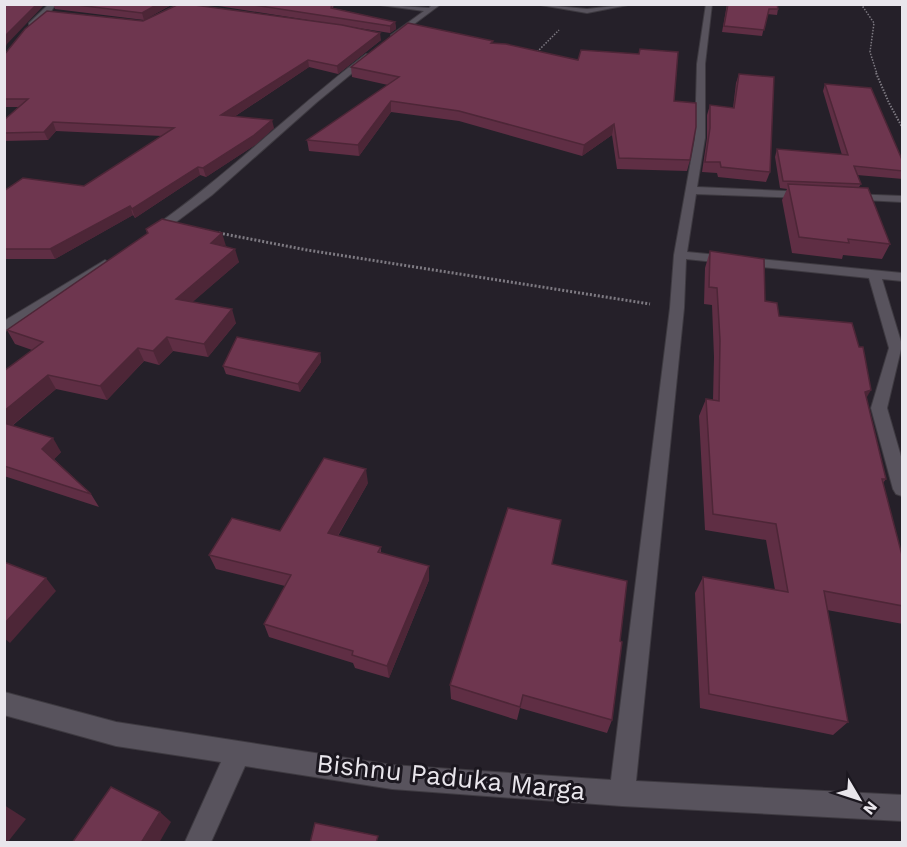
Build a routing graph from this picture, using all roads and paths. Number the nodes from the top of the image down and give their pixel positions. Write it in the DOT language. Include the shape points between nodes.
graph roads {
  1 [pos="52,4"];
  2 [pos="376,4"];
  3 [pos="538,4"];
  4 [pos="630,4"];
  5 [pos="709,4"];
  6 [pos="861,4"];
  7 [pos="435,7"];
  8 [pos="47,13"];
  9 [pos="58,14"];
  10 [pos="560,28"];
  11 [pos="23,33"];
  12 [pos="388,39"];
  13 [pos="376,51"];
  14 [pos="529,60"];
  15 [pos="903,127"];
  16 [pos="691,190"];
  17 [pos="903,199"];
  18 [pos="168,223"];
  19 [pos="138,242"];
  20 [pos="118,255"];
  21 [pos="680,255"];
  22 [pos="875,276"];
  23 [pos="903,277"];
  24 [pos="677,308"];
  25 [pos="4,327"];
  26 [pos="903,489"];
  27 [pos="4,704"];
  28 [pos="238,753"];
  29 [pos="622,793"];
  30 [pos="903,808"];
  31 [pos="198,843"];
  1 -- 8 [label="street"];
  2 -- 7 [label="street"];
  3 -- 4 [label="street" via="587,10"];
  5 -- 16 [label="street" via="701,64 700,138"];
  6 -- 15 [label="path" via="874,23 870,52 887,99"];
  7 -- 12 [label="street"];
  8 -- 9 [label="street"];
  8 -- 11 [label="street"];
  10 -- 14 [label="path"];
  13 -- 18 [label="street"];
  16 -- 17 [label="street"];
  16 -- 21 [label="street"];
  18 -- 19 [label="street"];
  18 -- 24 [label="path" via="307,250"];
  20 -- 25 [label="street"];
  21 -- 22 [label="street"];
  21 -- 24 [label="street"];
  22 -- 23 [label="street"];
  22 -- 26 [label="street" via="896,348 879,408"];
  24 -- 29 [label="street"];
  27 -- 28 [label="street, Bishnu Paduka Marga" via="116,734"];
  28 -- 29 [label="street, Bishnu Paduka Marga" via="392,777"];
  28 -- 31 [label="street"];
  29 -- 30 [label="street, Bishnu Paduka Marga"];
}
